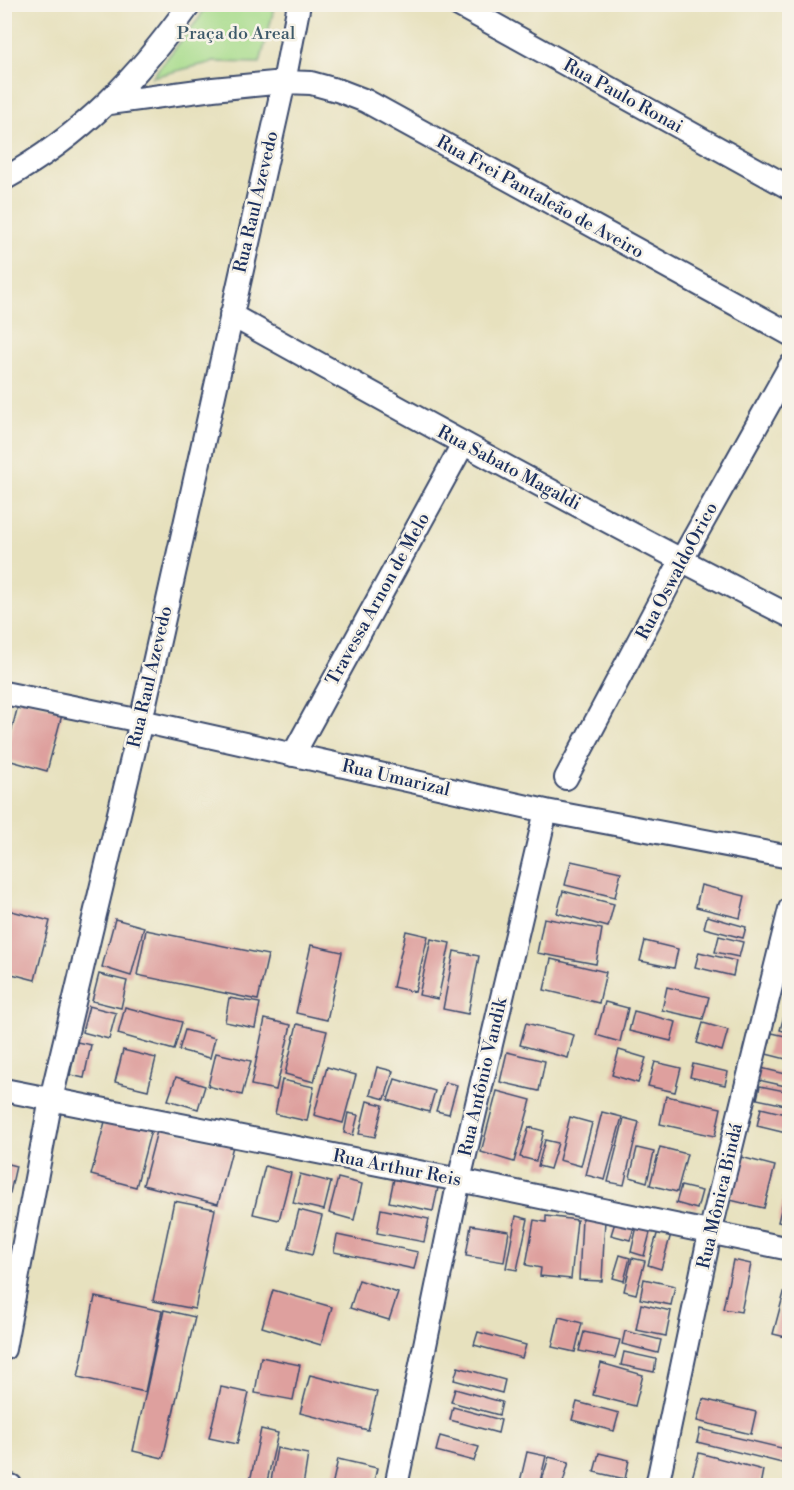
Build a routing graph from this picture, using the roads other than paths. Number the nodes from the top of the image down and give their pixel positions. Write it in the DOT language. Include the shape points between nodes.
graph roads {
  1 [pos="190,4"];
  2 [pos="299,4"];
  3 [pos="456,4"];
  4 [pos="284,82"];
  5 [pos="110,103"];
  6 [pos="4,179"];
  7 [pos="789,188"];
  8 [pos="231,315"];
  9 [pos="789,334"];
  10 [pos="789,366"];
  11 [pos="463,444"];
  12 [pos="681,561"];
  13 [pos="789,616"];
  14 [pos="4,693"];
  15 [pos="141,721"];
  16 [pos="293,755"];
  17 [pos="566,778"];
  18 [pos="546,811"];
  19 [pos="789,857"];
  20 [pos="789,909"];
  21 [pos="4,1090"];
  22 [pos="51,1099"];
  23 [pos="459,1180"];
  24 [pos="710,1233"];
  25 [pos="789,1249"];
  26 [pos="4,1349"];
  27 [pos="4,1484"];
  28 [pos="11,1485"];
  29 [pos="396,1485"];
  30 [pos="657,1485"];
  1 -- 5 [label="street"];
  2 -- 4 [label="street, Rua Raul Azevedo"];
  3 -- 7 [label="street, Rua Paulo Ronai"];
  4 -- 5 [label="street, Rua Frei Pantaleão de Aveiro"];
  4 -- 8 [label="street, Rua Raul Azevedo"];
  4 -- 9 [label="street, Rua Frei Pantaleão de Aveiro" via="311,83 366,101"];
  5 -- 6 [label="street" via="49,151"];
  8 -- 11 [label="street, Rua Sabato Magaldi"];
  8 -- 15 [label="street, Rua Raul Azevedo"];
  10 -- 12 [label="street, Rua OswaldoOrico"];
  11 -- 12 [label="street, Rua Sabato Magaldi"];
  11 -- 16 [label="street, Travessa Arnon de Melo"];
  12 -- 13 [label="street, Rua Sabato Magaldi"];
  12 -- 17 [label="street, Rua OswaldoOrico"];
  14 -- 15 [label="street, Rua Umarizal"];
  15 -- 16 [label="street, Rua Umarizal"];
  15 -- 22 [label="street, Rua Raul Azevedo"];
  16 -- 18 [label="street, Rua Umarizal"];
  18 -- 19 [label="street, Rua Umarizal"];
  18 -- 23 [label="street, Rua Antônio Vandik"];
  20 -- 24 [label="street, Rua Mônica Bindá"];
  21 -- 22 [label="street, Rua Arthur Reis"];
  22 -- 23 [label="street, Rua Arthur Reis"];
  22 -- 26 [label="street, Rua Raul Azevedo"];
  23 -- 24 [label="street, Rua Arthur Reis"];
  23 -- 29 [label="street, Rua Antônio Vandik"];
  24 -- 25 [label="street, Rua Arthur Reis"];
  24 -- 30 [label="street, Rua Mônica Bindá"];
  27 -- 28 [label="street"];
}
